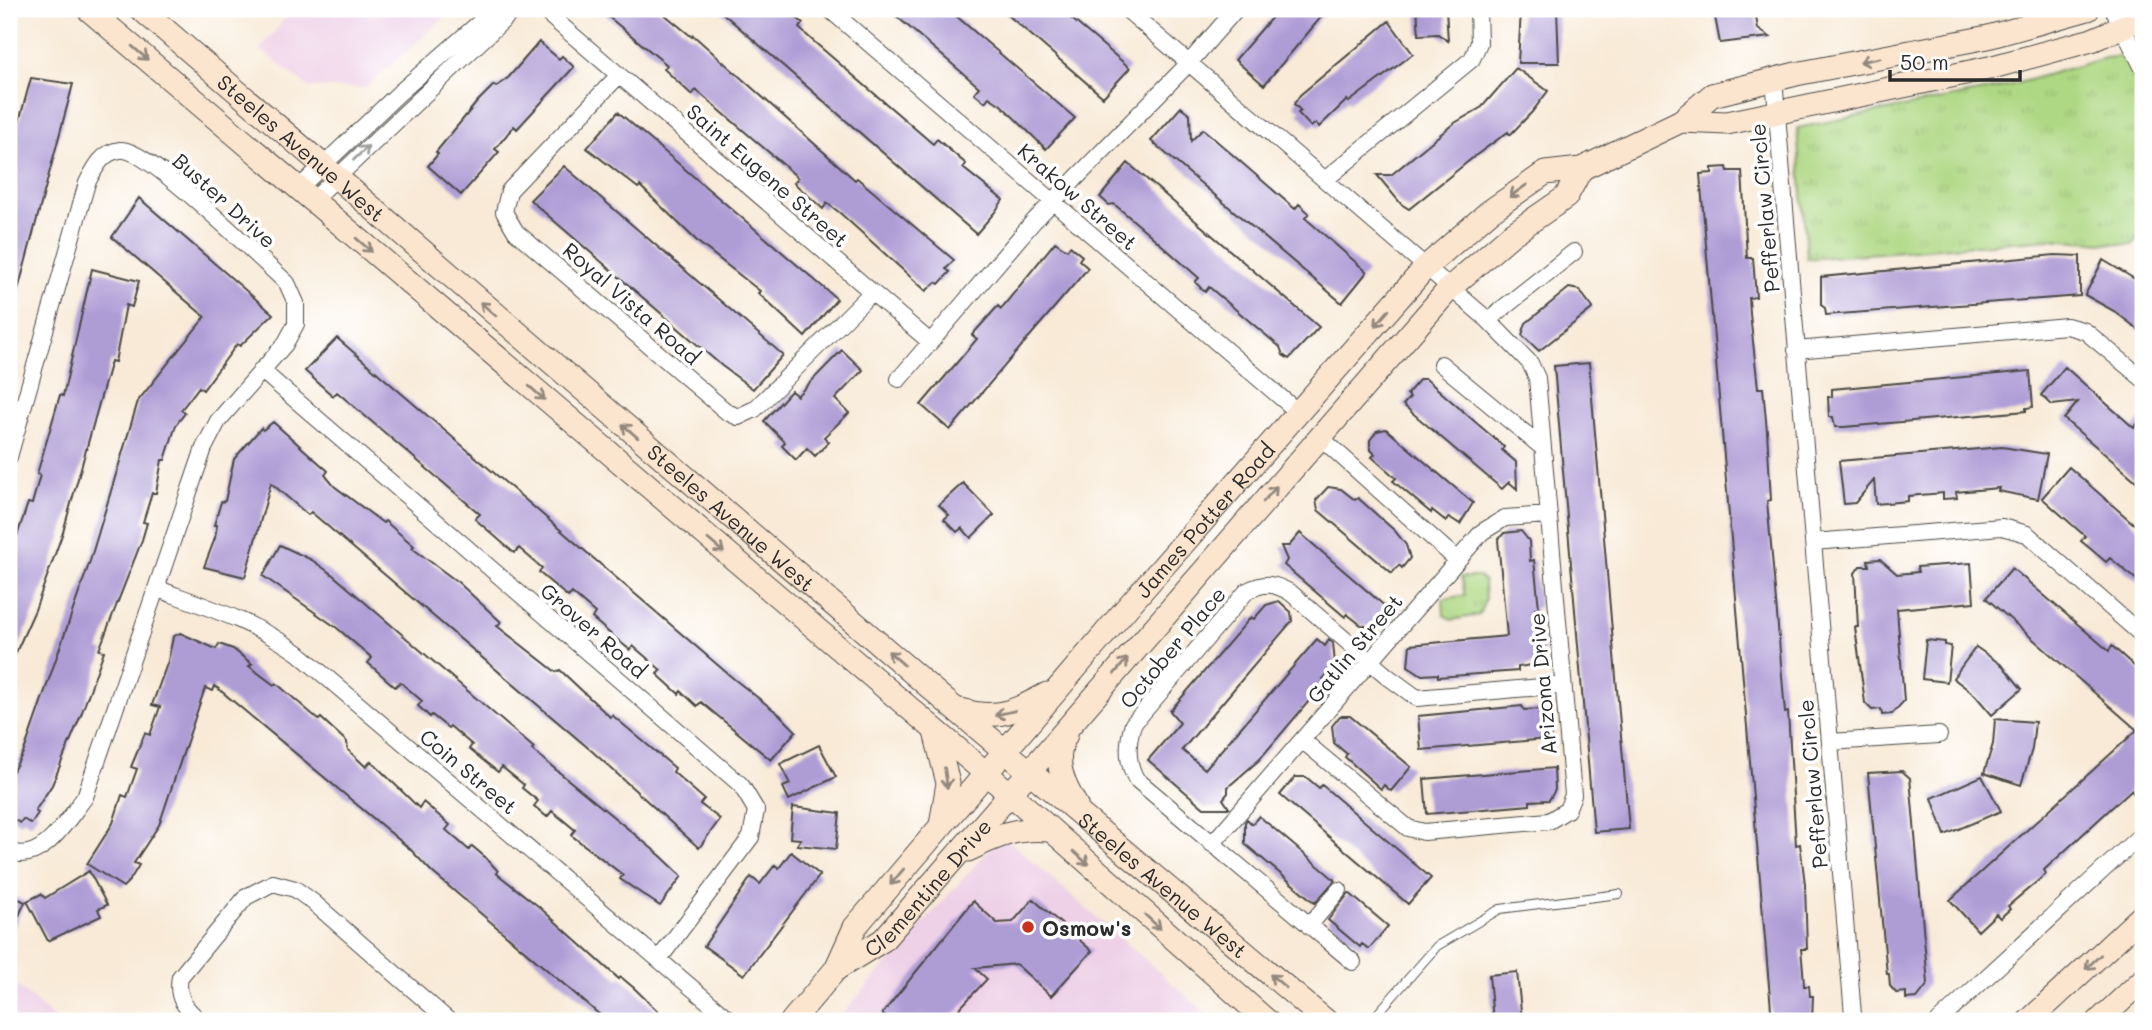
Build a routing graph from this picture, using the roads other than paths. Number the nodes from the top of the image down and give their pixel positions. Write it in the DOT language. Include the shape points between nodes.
graph roads {
  1 [pos="88,9"];
  2 [pos="141,9"];
  3 [pos="495,9"];
  4 [pos="515,9"];
  5 [pos="542,9"];
  6 [pos="830,9"];
  7 [pos="1126,9"];
  8 [pos="1236,9"];
  9 [pos="1478,9"];
  10 [pos="2088,9"];
  11 [pos="2126,18"];
  12 [pos="1189,63"];
  13 [pos="2143,68"];
  14 [pos="620,75"];
  15 [pos="1774,79"];
  16 [pos="1777,111"];
  17 [pos="1681,121"];
  18 [pos="1581,169"];
  19 [pos="329,172"];
  20 [pos="1326,179"];
  21 [pos="305,195"];
  22 [pos="1052,202"];
  23 [pos="1574,252"];
  24 [pos="1426,267"];
  25 [pos="1450,288"];
  26 [pos="872,292"];
  27 [pos="1488,320"];
  28 [pos="929,341"];
  29 [pos="1796,350"];
  30 [pos="1441,364"];
  31 [pos="261,370"];
  32 [pos="900,379"];
  33 [pos="2143,379"];
  34 [pos="1299,413"];
  35 [pos="1320,437"];
  36 [pos="1543,448"];
  37 [pos="9,457"];
  38 [pos="1548,515"];
  39 [pos="1813,542"];
  40 [pos="1456,559"];
  41 [pos="158,589"];
  42 [pos="2143,636"];
  43 [pos="1369,662"];
  44 [pos="1563,685"];
  45 [pos="1059,688"];
  46 [pos="948,703"];
  47 [pos="1077,718"];
  48 [pos="935,732"];
  49 [pos="1939,735"];
  50 [pos="1302,740"];
  51 [pos="1830,742"];
  52 [pos="1006,751"];
  53 [pos="1031,773"];
  54 [pos="986,775"];
  55 [pos="1009,794"];
  56 [pos="1092,824"];
  57 [pos="942,825"];
  58 [pos="1049,830"];
  59 [pos="2143,833"];
  60 [pos="1212,844"];
  61 [pos="9,851"];
  62 [pos="959,854"];
  63 [pos="1339,890"];
  64 [pos="1619,894"];
  65 [pos="2143,915"];
  66 [pos="1310,926"];
  67 [pos="659,960"];
  68 [pos="1353,962"];
  69 [pos="836,969"];
  70 [pos="2143,980"];
  71 [pos="200,1021"];
  72 [pos="449,1021"];
  73 [pos="731,1021"];
  74 [pos="792,1021"];
  75 [pos="1267,1021"];
  76 [pos="1326,1021"];
  77 [pos="1371,1021"];
  78 [pos="1857,1021"];
  79 [pos="1940,1021"];
  80 [pos="2029,1021"];
  81 [pos="2099,1021"];
  1 -- 21 [label="main road, Steeles Avenue West, one-way"];
  2 -- 19 [label="main road, Steeles Avenue West"];
  3 -- 19 [label="street"];
  19 -- 4 [label="street, one-way"];
  5 -- 14 [label="street, Saint Eugene Street"];
  6 -- 22 [label="street, Krakow Street"];
  7 -- 12 [label="street"];
  8 -- 12 [label="street"];
  9 -- 20 [label="street" via="1479,44 1472,59"];
  10 -- 15 [label="main road, James Potter Road, one-way" via="1988,37"];
  11 -- 13 [label="street"];
  11 -- 16 [label="main road, James Potter Road" via="2092,40 2020,61"];
  12 -- 20 [label="street"];
  12 -- 22 [label="street"];
  14 -- 26 [label="street, Saint Eugene Street"];
  14 -- 26 [label="street, Royal Vista Road" via="509,191 505,212 516,232 738,417 755,409"];
  15 -- 16 [label="street, Pefferlaw Circle"];
  15 -- 17 [label="main road, James Potter Road" via="1712,95"];
  16 -- 17 [label="main road, James Potter Road" via="1727,123"];
  16 -- 29 [label="street, Pefferlaw Circle"];
  17 -- 18 [label="main road, James Potter Road"];
  18 -- 24 [label="main road, James Potter Road, one-way" via="1545,173 1532,181"];
  18 -- 25 [label="main road, James Potter Road" via="1566,197 1511,235"];
  19 -- 21 [label="street"];
  46 -- 19 [label="main road, Steeles Avenue West, one-way"];
  20 -- 24 [label="street"];
  21 -- 48 [label="main road, Steeles Avenue West, one-way"];
  22 -- 28 [label="street"];
  22 -- 34 [label="street, Krakow Street"];
  23 -- 27 [label="street"];
  24 -- 25 [label="street"];
  24 -- 34 [label="main road, James Potter Road, one-way"];
  25 -- 27 [label="street, Arizona Drive"];
  25 -- 35 [label="main road, James Potter Road"];
  26 -- 28 [label="street, Saint Eugene Street"];
  27 -- 36 [label="street, Arizona Drive" via="1530,362 1537,378"];
  28 -- 32 [label="street"];
  29 -- 33 [label="street" via="2067,326 2085,331"];
  29 -- 39 [label="street, Pefferlaw Circle"];
  30 -- 36 [label="street"];
  31 -- 37 [label="street, Buster Drive" via="296,324 296,303 287,283 155,166 134,152 117,150 98,162 87,183"];
  31 -- 41 [label="street, Buster Drive" via="218,421 204,448"];
  31 -- 67 [label="street, Grover Road" via="751,798 756,810 751,837"];
  34 -- 45 [label="main road, James Potter Road"];
  35 -- 40 [label="street"];
  47 -- 35 [label="main road, James Potter Road, one-way"];
  36 -- 38 [label="street, Arizona Drive"];
  38 -- 40 [label="street, Gatlin Street" via="1492,523"];
  38 -- 44 [label="street, Arizona Drive"];
  39 -- 42 [label="street" via="2002,527 2015,530 2027,534"];
  39 -- 51 [label="street, Pefferlaw Circle"];
  40 -- 43 [label="street, Gatlin Street"];
  41 -- 61 [label="street, Buster Drive" via="85,797 59,831 34,852 16,855"];
  41 -- 67 [label="street, Coin Street" via="236,617 298,653"];
  43 -- 44 [label="street, October Place" via="1417,698"];
  43 -- 50 [label="street, Gatlin Street"];
  43 -- 60 [label="street, October Place" via="1276,584 1262,584 1239,601 1133,724 1128,741 1136,779"];
  44 -- 50 [label="street, Arizona Drive" via="1573,795 1567,810 1549,821 1424,832 1408,828"];
  45 -- 46 [label="main road, one-way" via="1019,710 995,716"];
  45 -- 52 [label="main road, James Potter Road"];
  46 -- 52 [label="main road, Steeles Avenue West"];
  47 -- 53 [label="main road, James Potter Road"];
  47 -- 56 [label="main road" via="1063,741 1060,770 1066,788"];
  48 -- 54 [label="main road, Steeles Avenue West"];
  48 -- 57 [label="main road, one-way" via="948,783"];
  49 -- 51 [label="street"];
  50 -- 60 [label="street, Gatlin Street"];
  51 -- 78 [label="street, Pefferlaw Circle"];
  52 -- 53 [label="main road, Steeles Avenue West"];
  52 -- 54 [label="main road, James Potter Road"];
  53 -- 55 [label="main road, James Potter Road"];
  53 -- 56 [label="main road, Steeles Avenue West"];
  54 -- 55 [label="main road, Steeles Avenue West"];
  54 -- 57 [label="main road, Clementine Drive"];
  55 -- 58 [label="main road, Steeles Avenue West"];
  55 -- 62 [label="main road, Clementine Drive"];
  76 -- 56 [label="main road, Steeles Avenue West, one-way"];
  57 -- 69 [label="main road, Clementine Drive, one-way" via="855,927"];
  58 -- 62 [label="main road" via="1008,831"];
  58 -- 75 [label="main road, Steeles Avenue West, one-way"];
  59 -- 79 [label="street"];
  60 -- 66 [label="street, October Place"];
  62 -- 69 [label="main road, Clementine Drive" via="883,940"];
  63 -- 66 [label="street"];
  64 -- 77 [label="lane" via="1500,909 1437,946"];
  65 -- 80 [label="main road, one-way"];
  66 -- 68 [label="street, October Place"];
  67 -- 73 [label="street, Coin Street"];
  69 -- 74 [label="main road, Clementine Drive"];
  70 -- 81 [label="main road"];
  71 -- 72 [label="street" via="185,1007 178,991 180,977 246,897 273,883 295,889 313,902"];
}
